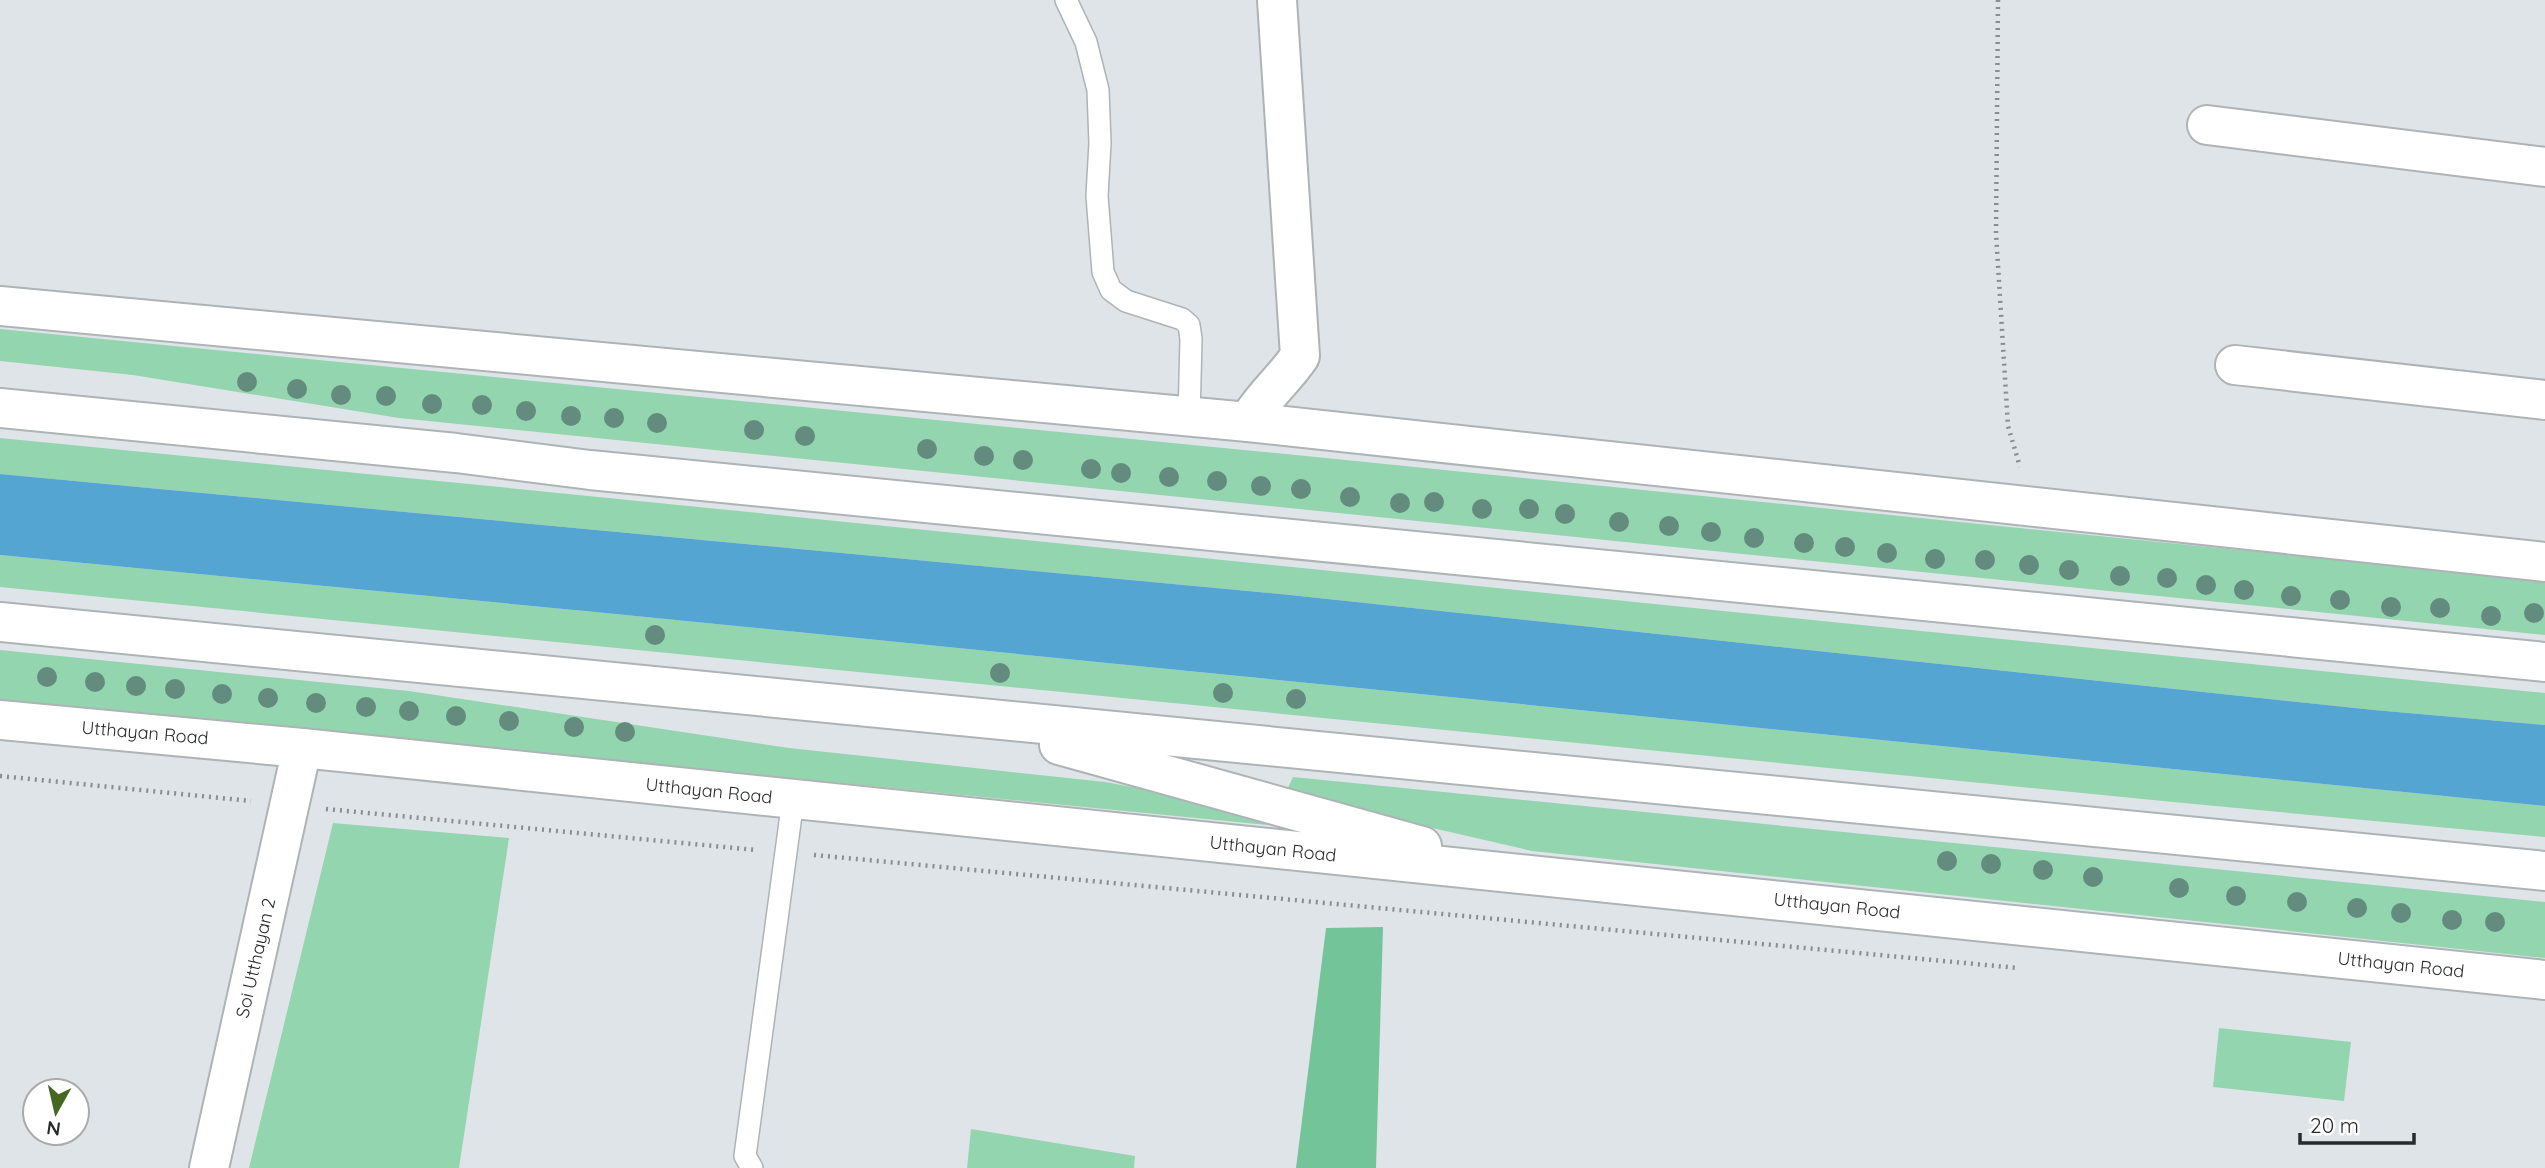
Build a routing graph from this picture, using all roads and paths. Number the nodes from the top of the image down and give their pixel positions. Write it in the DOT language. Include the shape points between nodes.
graph roads {
  1 [pos="1066,0"];
  2 [pos="1277,0"];
  3 [pos="1998,0"];
  4 [pos="2207,125"];
  5 [pos="2545,167"];
  6 [pos="0,306"];
  7 [pos="2235,365"];
  8 [pos="2545,400"];
  9 [pos="0,408"];
  10 [pos="1189,417"];
  11 [pos="1248,422"];
  12 [pos="2032,508"];
  13 [pos="2545,562"];
  14 [pos="0,622"];
  15 [pos="2545,662"];
  16 [pos="957,717"];
  17 [pos="0,720"];
  18 [pos="302,748"];
  19 [pos="0,776"];
  20 [pos="793,800"];
  21 [pos="290,805"];
  22 [pos="785,852"];
  23 [pos="2545,871"];
  24 [pos="1525,874"];
  25 [pos="2027,969"];
  26 [pos="2545,980"];
  27 [pos="209,1168"];
  28 [pos="752,1168"];
  1 -- 10 [label="lane" via="1086,42 1098,90 1097,196 1103,272 1111,290 1126,300 1189,325"];
  2 -- 11 [label="street" via="1300,356"];
  3 -- 12 [label="path" via="1996,233 2008,426"];
  4 -- 5 [label="street"];
  6 -- 10 [label="street"];
  7 -- 8 [label="street"];
  9 -- 15 [label="street"];
  10 -- 11 [label="street"];
  11 -- 12 [label="street"];
  12 -- 13 [label="street"];
  14 -- 16 [label="street"];
  16 -- 23 [label="street"];
  16 -- 24 [label="street"];
  17 -- 18 [label="street, Utthayan Road"];
  18 -- 20 [label="street, Utthayan Road"];
  18 -- 21 [label="street, Soi Utthayan 2"];
  19 -- 21 [label="path"];
  20 -- 22 [label="lane"];
  20 -- 24 [label="street, Utthayan Road"];
  21 -- 22 [label="path"];
  21 -- 27 [label="street, Soi Utthayan 2"];
  22 -- 25 [label="path"];
  22 -- 28 [label="lane" via="745,1156"];
  24 -- 26 [label="street, Utthayan Road"];
}
